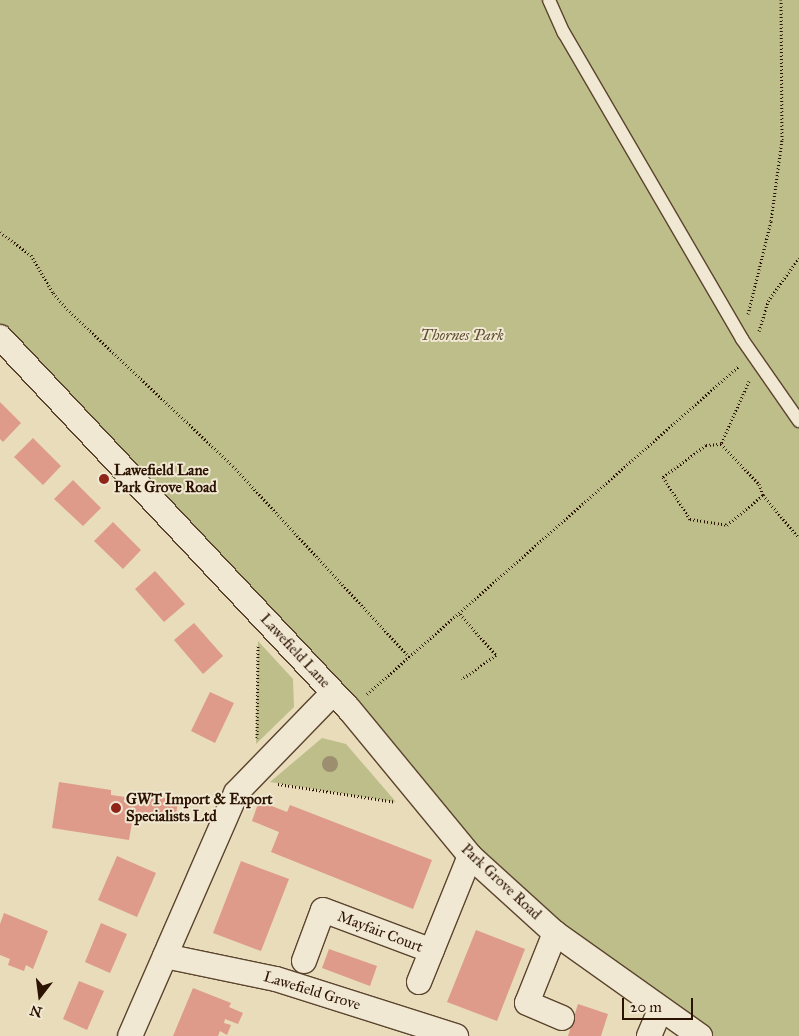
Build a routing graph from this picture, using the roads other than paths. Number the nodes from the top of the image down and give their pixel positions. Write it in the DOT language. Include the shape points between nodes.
graph roads {
  1 [pos="549,0"];
  2 [pos="0,337"];
  3 [pos="799,421"];
  4 [pos="341,701"];
  5 [pos="470,856"];
  6 [pos="555,933"];
  7 [pos="432,951"];
  8 [pos="165,956"];
  9 [pos="304,962"];
  10 [pos="419,982"];
  11 [pos="660,1010"];
  12 [pos="562,1018"];
  13 [pos="130,1036"];
  14 [pos="456,1036"];
  15 [pos="649,1036"];
  16 [pos="700,1036"];
  1 -- 3 [label="lane" via="564,33 742,338"];
  2 -- 4 [label="street, Lawefield Lane"];
  4 -- 5 [label="street, Park Grove Road"];
  4 -- 8 [label="street, Lawefield Lane" via="236,793"];
  5 -- 6 [label="street, Park Grove Road"];
  5 -- 7 [label="street, Mayfair Court"];
  6 -- 11 [label="street, Park Grove Road"];
  6 -- 12 [label="street" via="527,1003"];
  7 -- 9 [label="street, Mayfair Court" via="323,910"];
  7 -- 10 [label="street, Mayfair Court"];
  8 -- 13 [label="street, Lawefield Lane"];
  8 -- 14 [label="street, Lawefield Grove" via="276,979"];
  11 -- 15 [label="street"];
  11 -- 16 [label="street, Park Grove Road"];
}
